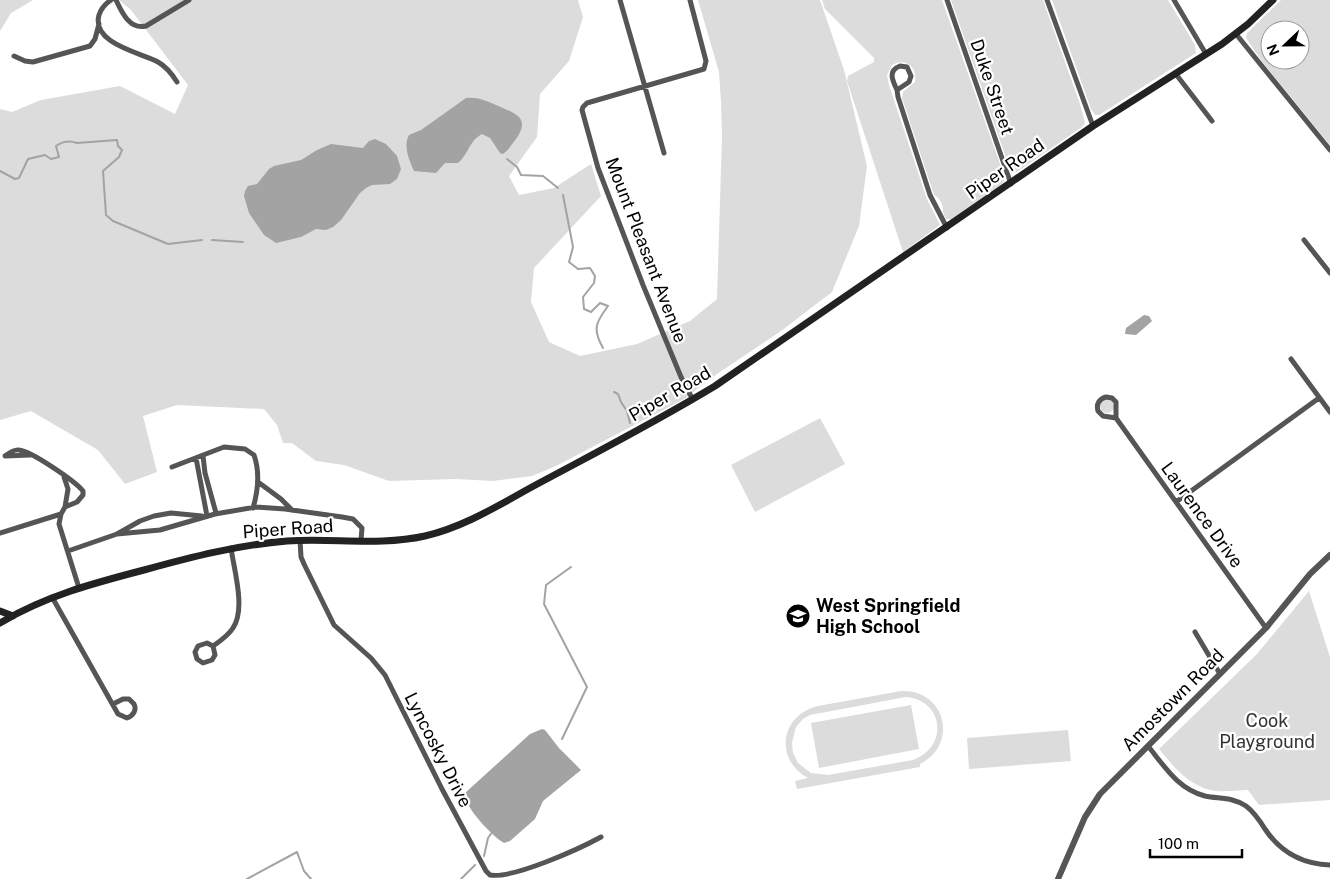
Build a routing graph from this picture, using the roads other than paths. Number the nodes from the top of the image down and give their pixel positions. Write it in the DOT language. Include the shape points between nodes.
graph roads {
  1 [pos="111,0"];
  2 [pos="116,0"];
  3 [pos="189,0"];
  4 [pos="620,0"];
  5 [pos="690,0"];
  6 [pos="946,0"];
  7 [pos="1047,0"];
  8 [pos="1174,0"];
  9 [pos="1273,0"];
  10 [pos="99,24"];
  11 [pos="1236,34"];
  12 [pos="1206,54"];
  13 [pos="14,56"];
  14 [pos="1175,73"];
  15 [pos="177,82"];
  16 [pos="646,86"];
  17 [pos="897,90"];
  18 [pos="1212,121"];
  19 [pos="1092,126"];
  20 [pos="1330,150"];
  21 [pos="664,152"];
  22 [pos="1011,184"];
  23 [pos="947,228"];
  24 [pos="1304,240"];
  25 [pos="1330,273"];
  26 [pos="1291,359"];
  27 [pos="1319,398"];
  28 [pos="692,400"];
  29 [pos="1330,412"];
  30 [pos="1116,418"];
  31 [pos="2,456"];
  32 [pos="203,456"];
  33 [pos="196,458"];
  34 [pos="172,467"];
  35 [pos="60,473"];
  36 [pos="258,482"];
  37 [pos="1176,502"];
  38 [pos="65,507"];
  39 [pos="253,508"];
  40 [pos="292,510"];
  41 [pos="216,513"];
  42 [pos="61,514"];
  43 [pos="207,516"];
  44 [pos="0,533"];
  45 [pos="117,534"];
  46 [pos="300,540"];
  47 [pos="362,540"];
  48 [pos="231,548"];
  49 [pos="68,551"];
  50 [pos="1330,555"];
  51 [pos="79,588"];
  52 [pos="52,597"];
  53 [pos="0,611"];
  54 [pos="13,616"];
  55 [pos="0,623"];
  56 [pos="1266,628"];
  57 [pos="1195,632"];
  58 [pos="213,646"];
  59 [pos="1220,674"];
  60 [pos="113,704"];
  61 [pos="1148,746"];
  62 [pos="601,837"];
  63 [pos="1330,865"];
  64 [pos="1058,879"];
  1 -- 10 [label="street" via="100,12"];
  2 -- 3 [label="street" via="127,19 140,28"];
  4 -- 16 [label="street"];
  5 -- 16 [label="street" via="706,64 701,70"];
  6 -- 22 [label="street, Duke Street"];
  7 -- 19 [label="street"];
  8 -- 12 [label="street"];
  9 -- 11 [label="main road, Piper Road"];
  10 -- 13 [label="street" via="90,46 33,62"];
  10 -- 15 [label="street" via="112,42 157,62"];
  11 -- 12 [label="main road, Piper Road"];
  11 -- 20 [label="street"];
  12 -- 14 [label="main road, Piper Road"];
  14 -- 18 [label="street"];
  14 -- 19 [label="main road, Piper Road"];
  16 -- 21 [label="street"];
  16 -- 28 [label="street, Mount Pleasant Avenue" via="590,103 583,107 582,115 655,316"];
  17 -- 17 [label="street" via="911,79 909,70 903,66 894,68 892,74"];
  17 -- 23 [label="street" via="930,195"];
  19 -- 22 [label="main road, Piper Road"];
  22 -- 23 [label="main road, Piper Road"];
  23 -- 28 [label="main road, Piper Road"];
  24 -- 25 [label="street"];
  26 -- 27 [label="street"];
  27 -- 29 [label="street"];
  27 -- 37 [label="street"];
  28 -- 47 [label="main road, Piper Road" via="464,522 415,538"];
  30 -- 30 [label="street, Laurence Drive" via="1115,400 1108,396 1101,399 1097,406 1099,412"];
  30 -- 37 [label="street, Laurence Drive"];
  31 -- 35 [label="street" via="18,450"];
  32 -- 33 [label="street"];
  32 -- 36 [label="street" via="224,447 245,450 254,455"];
  32 -- 41 [label="street"];
  33 -- 34 [label="street"];
  33 -- 43 [label="street"];
  35 -- 38 [label="street" via="68,489"];
  35 -- 38 [label="street" via="84,493 78,502"];
  36 -- 39 [label="street"];
  36 -- 40 [label="street"];
  37 -- 56 [label="street, Laurence Drive"];
  38 -- 42 [label="street"];
  39 -- 40 [label="street"];
  39 -- 41 [label="street"];
  40 -- 47 [label="street" via="353,519 362,528"];
  41 -- 43 [label="street"];
  42 -- 44 [label="street"];
  42 -- 49 [label="street" via="60,524"];
  43 -- 45 [label="street" via="160,530"];
  43 -- 45 [label="street" via="154,516"];
  45 -- 49 [label="street"];
  46 -- 47 [label="main road, Piper Road"];
  46 -- 48 [label="main road, Piper Road"];
  46 -- 62 [label="street, Lyncosky Drive" via="301,557 334,624 371,658 385,676 448,802 490,875 507,876 531,868"];
  48 -- 51 [label="main road, Piper Road"];
  48 -- 58 [label="street" via="238,616 232,631"];
  49 -- 51 [label="street"];
  50 -- 56 [label="street, Amostown Road" via="1310,574"];
  51 -- 52 [label="main road, Piper Road"];
  52 -- 54 [label="main road, Piper Road"];
  52 -- 60 [label="street"];
  53 -- 54 [label="main road"];
  54 -- 55 [label="main road, Piper Road"];
  56 -- 59 [label="street, Amostown Road"];
  57 -- 59 [label="street"];
  58 -- 58 [label="street" via="212,660 205,663 197,659 196,650 200,644"];
  59 -- 61 [label="street, Amostown Road"];
  60 -- 60 [label="street" via="118,714 124,717 131,716 135,709 133,702 127,699"];
  61 -- 63 [label="street" via="1183,786 1201,795 1243,804 1286,852 1303,861"];
  61 -- 64 [label="street, Amostown Road" via="1093,803"];
}
